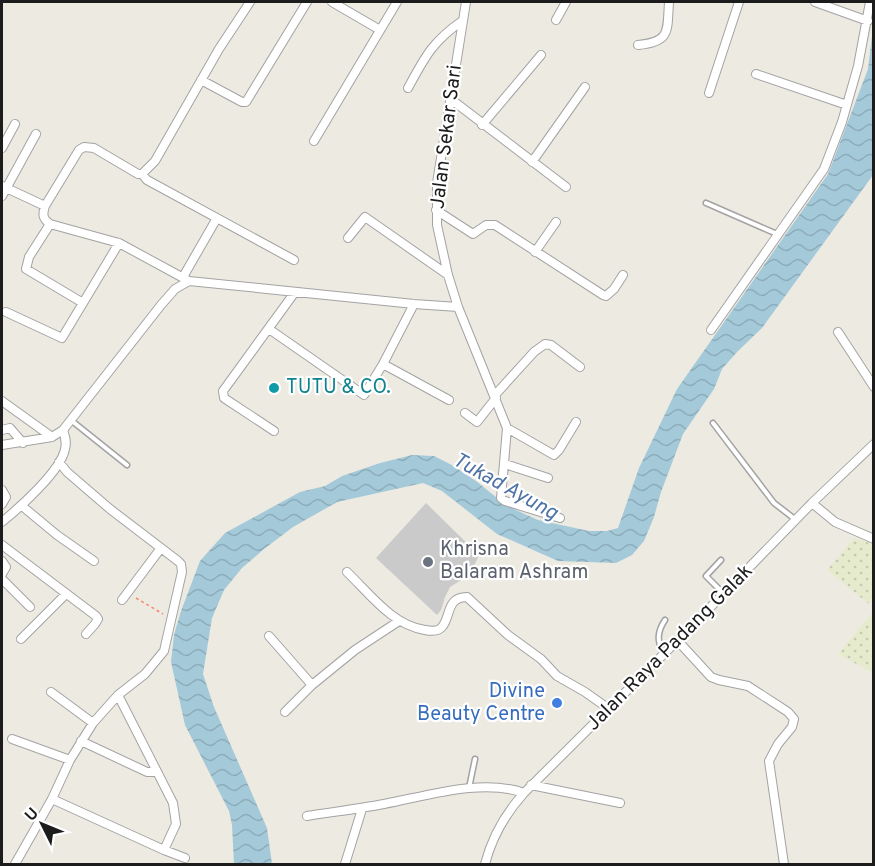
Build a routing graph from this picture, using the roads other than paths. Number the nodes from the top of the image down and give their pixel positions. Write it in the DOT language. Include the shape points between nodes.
graph roads {
  1 [pos="250,2"];
  2 [pos="307,2"];
  3 [pos="332,2"];
  4 [pos="397,2"];
  5 [pos="466,2"];
  6 [pos="566,2"];
  7 [pos="669,2"];
  8 [pos="740,2"];
  9 [pos="815,2"];
  10 [pos="870,2"];
  11 [pos="556,20"];
  12 [pos="462,21"];
  13 [pos="868,21"];
  14 [pos="380,30"];
  15 [pos="638,45"];
  16 [pos="540,55"];
  17 [pos="756,74"];
  18 [pos="201,80"];
  19 [pos="585,87"];
  20 [pos="408,88"];
  21 [pos="709,93"];
  22 [pos="452,100"];
  23 [pos="847,105"];
  24 [pos="15,124"];
  25 [pos="482,125"];
  26 [pos="36,134"];
  27 [pos="314,141"];
  28 [pos="2,148"];
  29 [pos="532,162"];
  30 [pos="142,174"];
  31 [pos="566,187"];
  32 [pos="3,190"];
  33 [pos="706,203"];
  34 [pos="45,206"];
  35 [pos="436,210"];
  36 [pos="217,218"];
  37 [pos="556,222"];
  38 [pos="50,224"];
  39 [pos="778,235"];
  40 [pos="348,238"];
  41 [pos="119,243"];
  42 [pos="535,252"];
  43 [pos="294,260"];
  44 [pos="448,275"];
  45 [pos="623,275"];
  46 [pos="186,279"];
  47 [pos="295,292"];
  48 [pos="83,303"];
  49 [pos="414,304"];
  50 [pos="458,307"];
  51 [pos="6,312"];
  52 [pos="269,329"];
  53 [pos="711,330"];
  54 [pos="838,332"];
  55 [pos="383,364"];
  56 [pos="580,367"];
  57 [pos="873,387"];
  58 [pos="495,396"];
  59 [pos="449,400"];
  60 [pos="2,401"];
  61 [pos="465,413"];
  62 [pos="72,421"];
  63 [pos="576,422"];
  64 [pos="713,423"];
  65 [pos="507,428"];
  66 [pos="2,429"];
  67 [pos="63,430"];
  68 [pos="274,431"];
  69 [pos="52,437"];
  70 [pos="23,443"];
  71 [pos="873,444"];
  72 [pos="2,445"];
  73 [pos="59,462"];
  74 [pos="505,464"];
  75 [pos="127,465"];
  76 [pos="548,478"];
  77 [pos="2,490"];
  78 [pos="812,503"];
  79 [pos="2,504"];
  80 [pos="22,506"];
  81 [pos="560,518"];
  82 [pos="795,520"];
  83 [pos="2,522"];
  84 [pos="873,540"];
  85 [pos="2,545"];
  86 [pos="161,548"];
  87 [pos="721,560"];
  88 [pos="2,561"];
  89 [pos="94,561"];
  90 [pos="347,572"];
  91 [pos="2,574"];
  92 [pos="2,579"];
  93 [pos="66,594"];
  94 [pos="724,594"];
  95 [pos="125,597"];
  96 [pos="30,607"];
  97 [pos="665,620"];
  98 [pos="399,621"];
  99 [pos="86,634"];
  100 [pos="269,636"];
  101 [pos="21,639"];
  102 [pos="677,640"];
  103 [pos="663,653"];
  104 [pos="312,686"];
  105 [pos="51,692"];
  106 [pos="118,695"];
  107 [pos="609,709"];
  108 [pos="285,712"];
  109 [pos="93,723"];
  110 [pos="12,739"];
  111 [pos="81,741"];
  112 [pos="475,759"];
  113 [pos="70,760"];
  114 [pos="157,772"];
  115 [pos="531,785"];
  116 [pos="469,788"];
  117 [pos="524,793"];
  118 [pos="52,799"];
  119 [pos="620,803"];
  120 [pos="362,809"];
  121 [pos="307,816"];
  122 [pos="164,850"];
  123 [pos="185,858"];
  124 [pos="15,864"];
  125 [pos="345,864"];
  126 [pos="485,864"];
  127 [pos="784,864"];
  1 -- 18 [label="street"];
  2 -- 18 [label="street" via="246,102"];
  3 -- 14 [label="street"];
  4 -- 14 [label="street"];
  5 -- 12 [label="street, Jalan Sekar Sari"];
  6 -- 11 [label="street"];
  7 -- 15 [label="street" via="664,37 653,44"];
  8 -- 21 [label="street"];
  9 -- 13 [label="street"];
  10 -- 13 [label="street"];
  12 -- 20 [label="street" via="432,46"];
  12 -- 22 [label="street, Jalan Sekar Sari"];
  13 -- 23 [label="street"];
  14 -- 27 [label="street"];
  16 -- 25 [label="street"];
  17 -- 23 [label="street"];
  18 -- 30 [label="street" via="155,160"];
  19 -- 29 [label="street"];
  22 -- 25 [label="street"];
  22 -- 35 [label="street, Jalan Sekar Sari"];
  23 -- 39 [label="street" via="824,169"];
  24 -- 28 [label="street"];
  25 -- 29 [label="street"];
  26 -- 32 [label="street"];
  29 -- 31 [label="street"];
  30 -- 34 [label="street" via="94,148 84,147"];
  30 -- 36 [label="street"];
  32 -- 34 [label="street"];
  33 -- 39 [label="lane"];
  34 -- 38 [label="street" via="43,217"];
  35 -- 42 [label="street" via="474,234 486,225 495,225"];
  35 -- 44 [label="street, Jalan Sekar Sari"];
  36 -- 43 [label="street"];
  36 -- 46 [label="street"];
  37 -- 42 [label="street"];
  38 -- 41 [label="street"];
  38 -- 48 [label="street" via="26,268"];
  39 -- 53 [label="street"];
  40 -- 44 [label="street" via="365,217"];
  41 -- 46 [label="street"];
  41 -- 48 [label="street"];
  42 -- 45 [label="street" via="606,296"];
  44 -- 50 [label="street, Jalan Sekar Sari"];
  46 -- 47 [label="street"];
  46 -- 62 [label="street" via="161,305"];
  47 -- 49 [label="street"];
  47 -- 52 [label="street"];
  48 -- 51 [label="street" via="62,338"];
  49 -- 50 [label="street"];
  49 -- 55 [label="street"];
  50 -- 58 [label="street, Jalan Sekar Sari"];
  52 -- 55 [label="street" via="364,395"];
  52 -- 68 [label="street" via="223,395"];
  54 -- 57 [label="street"];
  55 -- 59 [label="street"];
  56 -- 58 [label="street" via="545,344"];
  58 -- 61 [label="street" via="477,422"];
  58 -- 65 [label="street, Jalan Sekar Sari"];
  60 -- 69 [label="street"];
  62 -- 67 [label="street"];
  62 -- 75 [label="lane"];
  63 -- 65 [label="street" via="554,455"];
  64 -- 82 [label="lane" via="774,503"];
  65 -- 74 [label="street"];
  66 -- 70 [label="street" via="10,428"];
  67 -- 69 [label="street"];
  67 -- 73 [label="street" via="66,446"];
  69 -- 70 [label="street"];
  70 -- 72 [label="street"];
  71 -- 78 [label="street, Jalan Raya Padang Galak"];
  73 -- 80 [label="street"];
  73 -- 86 [label="street" via="110,509"];
  74 -- 76 [label="street"];
  74 -- 81 [label="street" via="502,499"];
  77 -- 79 [label="street" via="6,497"];
  78 -- 82 [label="street, Jalan Raya Padang Galak"];
  78 -- 84 [label="street" via="835,522"];
  80 -- 83 [label="street"];
  80 -- 89 [label="street"];
  82 -- 94 [label="street, Jalan Raya Padang Galak"];
  85 -- 93 [label="street"];
  86 -- 95 [label="street"];
  86 -- 106 [label="street" via="182,567 164,651 145,674"];
  87 -- 94 [label="lane" via="706,576"];
  88 -- 91 [label="street" via="6,567"];
  90 -- 98 [label="street"];
  92 -- 96 [label="street"];
  93 -- 99 [label="street" via="98,619"];
  93 -- 101 [label="street"];
  94 -- 102 [label="street, Jalan Raya Padang Galak"];
  97 -- 103 [label="lane" via="658,636"];
  98 -- 104 [label="street"];
  98 -- 107 [label="street" via="416,628 439,630 455,602 467,597 557,676"];
  100 -- 104 [label="street"];
  102 -- 103 [label="street, Jalan Raya Padang Galak"];
  102 -- 127 [label="street" via="711,676 748,686 794,719 769,761"];
  103 -- 107 [label="street, Jalan Raya Padang Galak"];
  104 -- 108 [label="street"];
  105 -- 109 [label="street"];
  106 -- 109 [label="street"];
  106 -- 114 [label="street"];
  107 -- 115 [label="street, Jalan Raya Padang Galak"];
  109 -- 111 [label="street"];
  110 -- 113 [label="street"];
  111 -- 113 [label="street"];
  111 -- 114 [label="street" via="147,772"];
  112 -- 116 [label="lane"];
  113 -- 118 [label="street"];
  114 -- 122 [label="street" via="176,816"];
  115 -- 117 [label="street, Jalan Raya Padang Galak"];
  115 -- 119 [label="street"];
  116 -- 117 [label="street" via="506,787"];
  116 -- 120 [label="street"];
  117 -- 126 [label="street, Jalan Raya Padang Galak" via="501,823"];
  118 -- 122 [label="street"];
  118 -- 124 [label="street"];
  120 -- 121 [label="street"];
  120 -- 125 [label="street"];
  122 -- 123 [label="street"];
}
